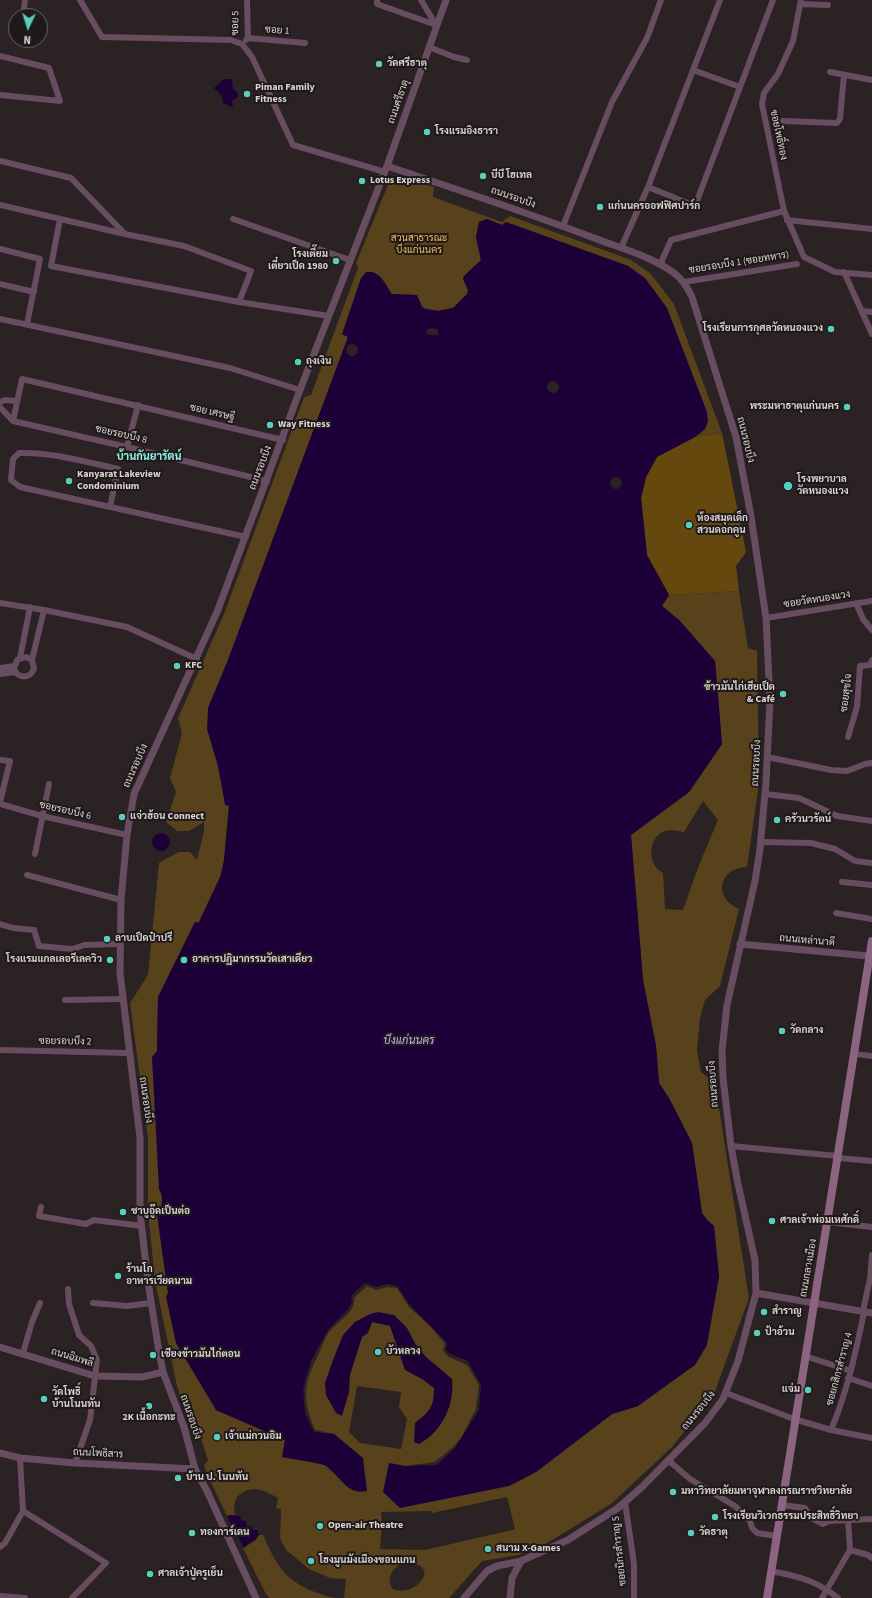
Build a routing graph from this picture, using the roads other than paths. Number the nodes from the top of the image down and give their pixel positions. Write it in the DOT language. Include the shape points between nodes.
graph roads {
  1 [pos="80,0"];
  2 [pos="246,0"];
  3 [pos="377,0"];
  4 [pos="421,0"];
  5 [pos="446,0"];
  6 [pos="661,0"];
  7 [pos="720,0"];
  8 [pos="773,0"];
  9 [pos="801,2"];
  10 [pos="828,5"];
  11 [pos="436,25"];
  12 [pos="248,38"];
  13 [pos="305,43"];
  14 [pos="242,44"];
  15 [pos="429,47"];
  16 [pos="0,56"];
  17 [pos="467,60"];
  18 [pos="693,70"];
  19 [pos="830,72"];
  20 [pos="844,75"];
  21 [pos="872,80"];
  22 [pos="872,86"];
  23 [pos="740,87"];
  24 [pos="0,95"];
  25 [pos="783,121"];
  26 [pos="0,161"];
  27 [pos="386,169"];
  28 [pos="648,187"];
  29 [pos="0,205"];
  30 [pos="784,210"];
  31 [pos="60,219"];
  32 [pos="233,219"];
  33 [pos="787,220"];
  34 [pos="563,226"];
  35 [pos="872,229"];
  36 [pos="125,234"];
  37 [pos="621,248"];
  38 [pos="0,249"];
  39 [pos="350,260"];
  40 [pos="660,264"];
  41 [pos="797,264"];
  42 [pos="844,272"];
  43 [pos="872,275"];
  44 [pos="684,282"];
  45 [pos="0,284"];
  46 [pos="34,292"];
  47 [pos="239,302"];
  48 [pos="862,311"];
  49 [pos="872,312"];
  50 [pos="329,316"];
  51 [pos="0,319"];
  52 [pos="27,324"];
  53 [pos="872,334"];
  54 [pos="300,390"];
  55 [pos="0,402"];
  56 [pos="17,402"];
  57 [pos="138,405"];
  58 [pos="0,407"];
  59 [pos="13,421"];
  60 [pos="283,440"];
  61 [pos="127,447"];
  62 [pos="267,481"];
  63 [pos="110,507"];
  64 [pos="246,537"];
  65 [pos="872,601"];
  66 [pos="0,603"];
  67 [pos="856,603"];
  68 [pos="30,608"];
  69 [pos="44,610"];
  70 [pos="766,618"];
  71 [pos="872,630"];
  72 [pos="20,658"];
  73 [pos="197,659"];
  74 [pos="32,660"];
  75 [pos="872,660"];
  76 [pos="0,668"];
  77 [pos="15,669"];
  78 [pos="0,674"];
  79 [pos="848,737"];
  80 [pos="767,757"];
  81 [pos="0,760"];
  82 [pos="872,763"];
  83 [pos="49,784"];
  84 [pos="765,794"];
  85 [pos="0,803"];
  86 [pos="42,816"];
  87 [pos="872,821"];
  88 [pos="127,835"];
  89 [pos="761,842"];
  90 [pos="34,854"];
  91 [pos="872,863"];
  92 [pos="27,875"];
  93 [pos="842,882"];
  94 [pos="872,885"];
  95 [pos="121,900"];
  96 [pos="836,913"];
  97 [pos="872,919"];
  98 [pos="0,924"];
  99 [pos="872,941"];
  100 [pos="120,944"];
  101 [pos="740,944"];
  102 [pos="871,956"];
  103 [pos="122,999"];
  104 [pos="65,1000"];
  105 [pos="0,1050"];
  106 [pos="129,1053"];
  107 [pos="855,1054"];
  108 [pos="872,1056"];
  109 [pos="731,1146"];
  110 [pos="838,1157"];
  111 [pos="872,1161"];
  112 [pos="40,1207"];
  113 [pos="828,1222"];
  114 [pos="142,1226"];
  115 [pos="872,1227"];
  116 [pos="872,1231"];
  117 [pos="872,1255"];
  118 [pos="68,1289"];
  119 [pos="756,1293"];
  120 [pos="40,1303"];
  121 [pos="93,1303"];
  122 [pos="151,1304"];
  123 [pos="813,1304"];
  124 [pos="864,1311"];
  125 [pos="872,1313"];
  126 [pos="0,1347"];
  127 [pos="23,1353"];
  128 [pos="805,1356"];
  129 [pos="851,1371"];
  130 [pos="163,1372"];
  131 [pos="95,1376"];
  132 [pos="848,1378"];
  133 [pos="872,1386"];
  134 [pos="726,1393"];
  135 [pos="794,1419"];
  136 [pos="831,1430"];
  137 [pos="872,1438"];
  138 [pos="0,1453"];
  139 [pos="20,1458"];
  140 [pos="668,1460"];
  141 [pos="75,1463"];
  142 [pos="195,1469"];
  143 [pos="625,1502"];
  144 [pos="781,1505"];
  145 [pos="23,1511"];
  146 [pos="872,1519"];
  147 [pos="848,1520"];
  148 [pos="776,1536"];
  149 [pos="0,1547"];
  150 [pos="850,1550"];
  151 [pos="872,1558"];
  152 [pos="521,1561"];
  153 [pos="771,1571"];
  154 [pos="827,1589"];
  155 [pos="0,1596"];
  156 [pos="25,1598"];
  157 [pos="72,1598"];
  158 [pos="256,1598"];
  159 [pos="464,1598"];
  160 [pos="510,1598"];
  161 [pos="634,1598"];
  162 [pos="767,1598"];
  163 [pos="822,1598"];
  164 [pos="838,1598"];
  1 -- 14 [label="street" via="102,37 231,40"];
  2 -- 12 [label="street, ซอย 5"];
  3 -- 11 [label="street" via="377,4"];
  4 -- 11 [label="street"];
  5 -- 11 [label="street, ถนนศรีธาตุ"];
  6 -- 34 [label="street" via="647,38 612,102"];
  7 -- 18 [label="street"];
  8 -- 23 [label="street"];
  9 -- 10 [label="street"];
  9 -- 30 [label="street, ซอยโพธิ์ทอง" via="794,41 778,74 764,93 762,104"];
  11 -- 15 [label="street, ถนนศรีธาตุ"];
  12 -- 13 [label="street, ซอย 1"];
  12 -- 14 [label="street, ซอย 5"];
  14 -- 27 [label="street" via="252,56 293,145"];
  15 -- 17 [label="street" via="454,58"];
  15 -- 27 [label="street, ถนนศรีธาตุ"];
  16 -- 24 [label="street" via="49,68 60,101"];
  18 -- 23 [label="street"];
  18 -- 28 [label="street"];
  19 -- 20 [label="street"];
  20 -- 21 [label="street"];
  20 -- 25 [label="street" via="840,119 837,123"];
  21 -- 22 [label="street"];
  23 -- 28 [label="street" via="695,206"];
  26 -- 36 [label="street" via="71,178"];
  27 -- 34 [label="street, ถนนรอบบึง"];
  27 -- 39 [label="street, ถนนรอบบึง"];
  28 -- 37 [label="street"];
  29 -- 31 [label="street"];
  30 -- 33 [label="street, ซอยโพธิ์ทอง"];
  30 -- 40 [label="street" via="670,240"];
  31 -- 36 [label="street"];
  31 -- 47 [label="street" via="51,266"];
  32 -- 39 [label="street"];
  33 -- 35 [label="street"];
  33 -- 42 [label="street, ซอยโพธิ์ทอง" via="804,257 835,272"];
  34 -- 37 [label="street, ถนนรอบบึง"];
  36 -- 47 [label="street" via="184,246 251,271"];
  37 -- 40 [label="street, ถนนรอบบึง"];
  38 -- 46 [label="street" via="40,259"];
  39 -- 50 [label="street, ถนนรอบบึง"];
  40 -- 44 [label="street, ถนนรอบบึง"];
  41 -- 44 [label="street, ซอยรอบบึง 1 (ซอยทหาร)"];
  42 -- 43 [label="street, ซอยโพธิ์ทอง"];
  42 -- 48 [label="street"];
  44 -- 70 [label="street, ถนนรอบบึง" via="692,297 736,437"];
  45 -- 46 [label="street"];
  46 -- 52 [label="street"];
  47 -- 50 [label="street"];
  48 -- 49 [label="street"];
  48 -- 53 [label="street"];
  50 -- 54 [label="street, ถนนรอบบึง"];
  51 -- 52 [label="street"];
  52 -- 54 [label="street" via="230,368"];
  54 -- 60 [label="street, ถนนรอบบึง"];
  55 -- 56 [label="street"];
  56 -- 57 [label="street, ซอย เศรษฐี" via="22,379"];
  56 -- 59 [label="street"];
  57 -- 60 [label="street, ซอย เศรษฐี"];
  57 -- 61 [label="street"];
  58 -- 59 [label="street"];
  59 -- 61 [label="street, ซอยรอบบึง 8"];
  60 -- 62 [label="street, ถนนรอบบึง"];
  61 -- 62 [label="street, ซอยรอบบึง 8"];
  62 -- 64 [label="street, ถนนรอบบึง"];
  63 -- 63 [label="street" via="17,485 11,480 13,459 19,453 31,452 118,469"];
  63 -- 64 [label="street"];
  64 -- 73 [label="street, ถนนรอบบึง"];
  65 -- 67 [label="street, ซอยวัดหนองแวง"];
  66 -- 68 [label="street"];
  67 -- 70 [label="street, ซอยวัดหนองแวง"];
  67 -- 71 [label="street"];
  68 -- 69 [label="street"];
  68 -- 72 [label="street"];
  69 -- 73 [label="street" via="127,627"];
  69 -- 74 [label="street"];
  70 -- 80 [label="street, ถนนรอบบึง" via="770,701"];
  72 -- 74 [label="street"];
  72 -- 77 [label="street" via="15,662"];
  73 -- 88 [label="street, ถนนรอบบึง" via="134,794"];
  74 -- 77 [label="street" via="34,669 30,675 21,676"];
  75 -- 79 [label="street, ซอยสุขใจ" via="870,665 860,666 857,707"];
  76 -- 77 [label="street"];
  77 -- 78 [label="street"];
  80 -- 82 [label="street" via="848,771"];
  80 -- 84 [label="street, ถนนรอบบึง"];
  81 -- 85 [label="street, ซอยรอบบึง 6" via="10,761"];
  83 -- 86 [label="street"];
  84 -- 87 [label="street" via="799,798 837,816"];
  84 -- 89 [label="street, ถนนรอบบึง"];
  85 -- 86 [label="street, ซอยรอบบึง 6"];
  86 -- 88 [label="street, ซอยรอบบึง 6"];
  86 -- 90 [label="street"];
  88 -- 95 [label="street, ถนนรอบบึง"];
  89 -- 91 [label="street" via="811,844 835,849 855,861"];
  89 -- 101 [label="street, ถนนรอบบึง"];
  92 -- 95 [label="street"];
  93 -- 94 [label="street"];
  95 -- 100 [label="street, ถนนรอบบึง"];
  96 -- 97 [label="street"];
  98 -- 100 [label="street" via="34,930 39,946 73,949 84,945"];
  99 -- 102 [label="main road, ถนนกลางเมือง"];
  100 -- 103 [label="street, ถนนรอบบึง"];
  101 -- 102 [label="street, ถนนเหล่านาดี"];
  101 -- 109 [label="street, ถนนรอบบึง" via="727,1005 722,1050"];
  102 -- 107 [label="main road, ถนนกลางเมือง"];
  103 -- 104 [label="street"];
  103 -- 106 [label="street, ถนนรอบบึง"];
  105 -- 106 [label="street, ซอยรอบบึง 2"];
  106 -- 114 [label="street, ถนนรอบบึง" via="140,1138"];
  107 -- 108 [label="street"];
  107 -- 110 [label="main road, ถนนกลางเมือง"];
  109 -- 110 [label="street"];
  109 -- 119 [label="street, ถนนรอบบึง" via="755,1260"];
  110 -- 111 [label="street"];
  110 -- 113 [label="main road, ถนนกลางเมือง"];
  112 -- 114 [label="street" via="39,1216 86,1224 94,1220"];
  113 -- 115 [label="street"];
  113 -- 123 [label="main road, ถนนกลางเมือง"];
  114 -- 122 [label="street, ถนนรอบบึง"];
  115 -- 116 [label="street"];
  117 -- 124 [label="street, ซอยกสิกรสำราญ 4"];
  118 -- 131 [label="street" via="69,1304 79,1336 91,1346 97,1360"];
  119 -- 123 [label="street"];
  119 -- 134 [label="street, ถนนรอบบึง" via="738,1361"];
  120 -- 127 [label="street"];
  121 -- 122 [label="street" via="127,1306"];
  122 -- 130 [label="street, ถนนรอบบึง"];
  123 -- 124 [label="street"];
  123 -- 128 [label="main road, ถนนกลางเมือง"];
  124 -- 125 [label="street"];
  124 -- 129 [label="street, ซอยกสิกรสำราญ 4"];
  126 -- 127 [label="street, ถนนฉิมพลี"];
  127 -- 131 [label="street, ถนนฉิมพลี"];
  128 -- 129 [label="street"];
  128 -- 135 [label="main road, ถนนกลางเมือง"];
  129 -- 132 [label="street, ซอยกสิกรสำราญ 4"];
  130 -- 131 [label="street, ถนนฉิมพลี" via="142,1378"];
  130 -- 142 [label="street, ถนนรอบบึง" via="184,1427"];
  131 -- 141 [label="street" via="90,1420"];
  132 -- 133 [label="street"];
  132 -- 136 [label="street, ซอยกสิกรสำราญ 4"];
  134 -- 135 [label="street"];
  134 -- 140 [label="street, ถนนรอบบึง" via="705,1423"];
  135 -- 136 [label="street"];
  135 -- 144 [label="main road, ถนนกลางเมือง"];
  136 -- 137 [label="street"];
  138 -- 139 [label="street, ถนนโพธิสาร"];
  139 -- 141 [label="street, ถนนโพธิสาร"];
  139 -- 145 [label="street"];
  140 -- 143 [label="street, ถนนรอบบึง"];
  140 -- 148 [label="street" via="690,1479 735,1506 750,1521 757,1533"];
  141 -- 142 [label="street, ถนนโพธิสาร"];
  142 -- 158 [label="street, ถนนรอบบึง"];
  143 -- 152 [label="street, ถนนรอบบึง" via="568,1540"];
  143 -- 161 [label="street, ซอยนิกรสำราญ 5" via="634,1564"];
  144 -- 147 [label="street" via="805,1508 810,1517 823,1524 829,1521"];
  144 -- 148 [label="main road, ถนนกลางเมือง"];
  145 -- 149 [label="street" via="5,1543"];
  145 -- 157 [label="street" via="106,1563"];
  146 -- 147 [label="street"];
  147 -- 150 [label="street"];
  148 -- 153 [label="main road, ถนนกลางเมือง"];
  150 -- 151 [label="street"];
  150 -- 154 [label="street"];
  152 -- 159 [label="street, ถนนรอบบึง" via="487,1571"];
  152 -- 160 [label="street" via="512,1578"];
  153 -- 154 [label="street" via="800,1577"];
  153 -- 162 [label="main road, ถนนกลางเมือง"];
  154 -- 163 [label="street"];
  154 -- 164 [label="street"];
  155 -- 156 [label="street"];
}
